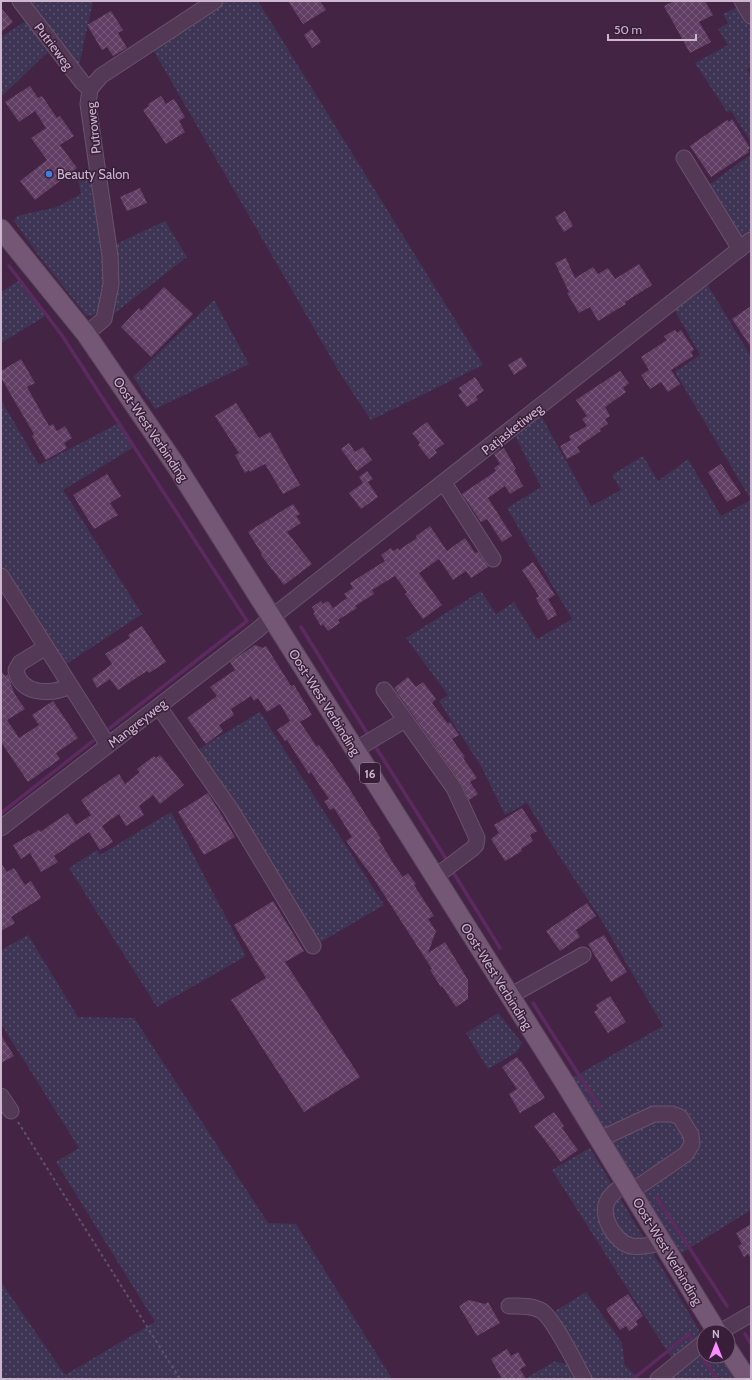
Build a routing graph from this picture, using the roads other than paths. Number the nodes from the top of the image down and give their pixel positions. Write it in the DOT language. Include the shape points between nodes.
graph roads {
  1 [pos="20,1"];
  2 [pos="215,1"];
  3 [pos="742,1"];
  4 [pos="751,16"];
  5 [pos="90,89"];
  6 [pos="684,158"];
  7 [pos="1,229"];
  8 [pos="746,245"];
  9 [pos="86,334"];
  10 [pos="444,483"];
  11 [pos="493,559"];
  12 [pos="1,576"];
  13 [pos="272,617"];
  14 [pos="46,647"];
  15 [pos="70,686"];
  16 [pos="384,690"];
  17 [pos="159,707"];
  18 [pos="405,720"];
  19 [pos="108,745"];
  20 [pos="355,750"];
  21 [pos="1,828"];
  22 [pos="435,877"];
  23 [pos="313,946"];
  24 [pos="583,955"];
  25 [pos="510,996"];
  26 [pos="1,1096"];
  27 [pos="11,1111"];
  28 [pos="600,1139"];
  29 [pos="629,1187"];
  30 [pos="663,1242"];
  31 [pos="509,1306"];
  32 [pos="751,1314"];
  33 [pos="712,1324"];
  34 [pos="734,1324"];
  35 [pos="696,1348"];
  36 [pos="736,1362"];
  37 [pos="584,1379"];
  38 [pos="658,1379"];
  39 [pos="747,1379"];
  1 -- 5 [label="street, Putrieweg"];
  2 -- 5 [label="street, Putroweg" via="101,76"];
  3 -- 4 [label="street"];
  5 -- 9 [label="street, Putroweg" via="88,104 110,256 111,284 104,319"];
  6 -- 8 [label="street"];
  7 -- 9 [label="main road, Oost-West Verbinding / 16"];
  8 -- 10 [label="street, Patjasketiweg"];
  9 -- 13 [label="main road, Oost-West Verbinding / 16" via="178,467"];
  10 -- 11 [label="street"];
  10 -- 13 [label="street, Patjasketiweg"];
  12 -- 14 [label="street"];
  13 -- 17 [label="street, Mangreyweg"];
  13 -- 20 [label="main road, Oost-West Verbinding / 16"];
  14 -- 15 [label="street"];
  14 -- 15 [label="street" via="20,663 16,670 17,678 25,687 34,689 59,691"];
  15 -- 19 [label="street"];
  16 -- 18 [label="street"];
  17 -- 19 [label="street, Mangreyweg"];
  17 -- 23 [label="street" via="231,810"];
  18 -- 20 [label="street"];
  18 -- 22 [label="street" via="454,788 477,838 472,849"];
  19 -- 21 [label="street, Mangreyweg"];
  20 -- 22 [label="main road, Oost-West Verbinding / 16"];
  22 -- 25 [label="main road, Oost-West Verbinding / 16"];
  24 -- 25 [label="street"];
  25 -- 28 [label="main road, Oost-West Verbinding / 16"];
  26 -- 27 [label="street"];
  28 -- 29 [label="main road, Oost-West Verbinding / 16"];
  28 -- 29 [label="street" via="654,1114 672,1114 680,1117 684,1123 691,1135 692,1144 686,1154"];
  29 -- 30 [label="main road, Oost-West Verbinding / 16"];
  29 -- 30 [label="street" via="610,1196 605,1209 613,1231 625,1244 633,1247"];
  30 -- 33 [label="main road, Oost-West Verbinding / 16"];
  31 -- 37 [label="street" via="527,1306 542,1312 554,1326"];
  32 -- 34 [label="street"];
  35 -- 38 [label="street"];
  36 -- 39 [label="main road"];
}
